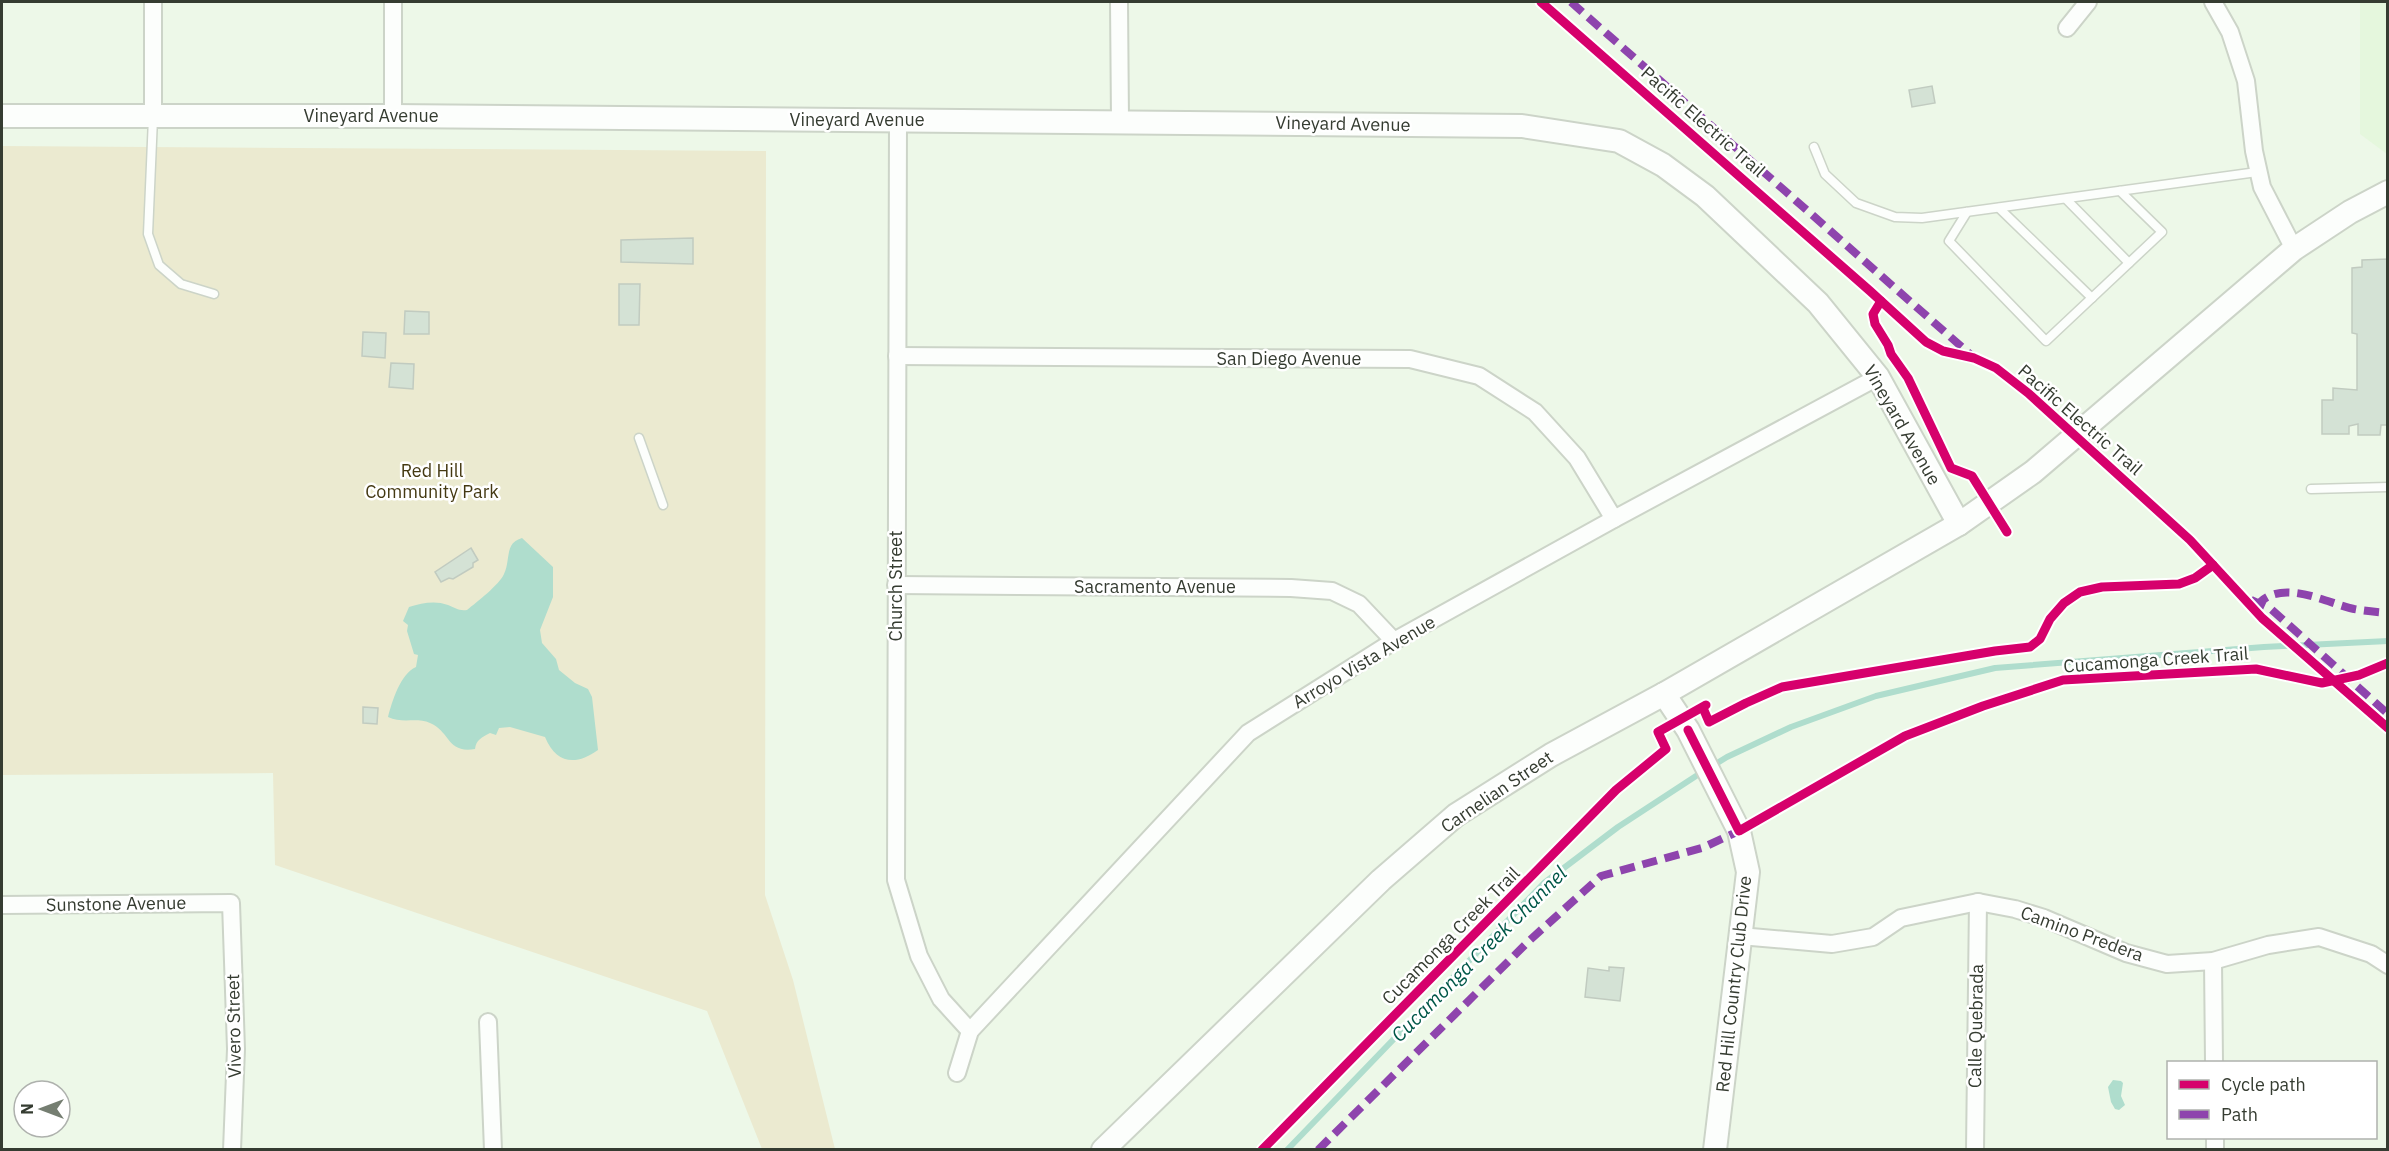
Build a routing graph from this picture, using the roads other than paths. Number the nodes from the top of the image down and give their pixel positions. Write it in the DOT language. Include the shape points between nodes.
graph roads {
  1 [pos="153,2"];
  2 [pos="393,2"];
  3 [pos="1119,2"];
  4 [pos="2088,2"];
  5 [pos="2212,2"];
  6 [pos="2067,28"];
  7 [pos="2,116"];
  8 [pos="153,116"];
  9 [pos="393,116"];
  10 [pos="898,120"];
  11 [pos="1120,121"];
  12 [pos="1814,147"];
  13 [pos="2257,172"];
  14 [pos="2120,191"];
  15 [pos="2388,192"];
  16 [pos="2066,199"];
  17 [pos="1999,208"];
  18 [pos="1967,212"];
  19 [pos="2294,249"];
  20 [pos="2129,263"];
  21 [pos="214,294"];
  22 [pos="2092,298"];
  23 [pos="897,356"];
  24 [pos="1878,377"];
  25 [pos="639,438"];
  26 [pos="2388,487"];
  27 [pos="2311,489"];
  28 [pos="663,505"];
  29 [pos="1614,519"];
  30 [pos="1959,524"];
  31 [pos="896,585"];
  32 [pos="1394,642"];
  33 [pos="1664,694"];
  34 [pos="1978,902"];
  35 [pos="231,903"];
  36 [pos="2,905"];
  37 [pos="1740,936"];
  38 [pos="2213,960"];
  39 [pos="2388,965"];
  40 [pos="488,1022"];
  41 [pos="970,1032"];
  42 [pos="2214,1061"];
  43 [pos="957,1073"];
  44 [pos="232,1149"];
  45 [pos="493,1149"];
  46 [pos="1103,1149"];
  47 [pos="1715,1149"];
  48 [pos="1975,1149"];
  1 -- 8 [label="street"];
  2 -- 9 [label="street"];
  3 -- 11 [label="street"];
  4 -- 6 [label="street"];
  5 -- 13 [label="street" via="2230,32 2246,81"];
  7 -- 8 [label="street, Vineyard Avenue"];
  8 -- 9 [label="street, Vineyard Avenue"];
  8 -- 21 [label="lane" via="148,234 159,265 181,284"];
  9 -- 10 [label="street, Vineyard Avenue"];
  10 -- 11 [label="street, Vineyard Avenue"];
  10 -- 23 [label="street, Church Street"];
  11 -- 24 [label="street, Vineyard Avenue" via="1522,126 1619,141 1664,165 1705,196 1818,303"];
  12 -- 18 [label="lane" via="1826,174 1856,203 1896,217"];
  13 -- 14 [label="lane"];
  13 -- 19 [label="street"];
  14 -- 16 [label="lane"];
  14 -- 20 [label="lane" via="2162,232"];
  15 -- 19 [label="street"];
  16 -- 17 [label="lane"];
  16 -- 20 [label="lane"];
  17 -- 18 [label="lane"];
  17 -- 22 [label="lane"];
  18 -- 22 [label="lane" via="1948,241 2046,340"];
  19 -- 30 [label="street" via="2033,472"];
  20 -- 22 [label="lane"];
  23 -- 29 [label="street, San Diego Avenue" via="1410,359 1479,376 1535,412 1577,458"];
  23 -- 31 [label="street, Church Street"];
  24 -- 29 [label="street, Arroyo Vista Avenue"];
  24 -- 30 [label="street, Vineyard Avenue"];
  25 -- 28 [label="lane"];
  26 -- 27 [label="lane"];
  29 -- 32 [label="street, Arroyo Vista Avenue"];
  30 -- 33 [label="street, Carnelian Street"];
  31 -- 32 [label="street, Sacramento Avenue" via="1332,591 1359,604"];
  31 -- 41 [label="street, Church Street" via="896,880 919,956 941,999"];
  32 -- 41 [label="street, Arroyo Vista Avenue" via="1248,733"];
  33 -- 37 [label="street, Red Hill Country Club Drive" via="1688,730 1740,831 1748,872"];
  33 -- 46 [label="street, Carnelian Street" via="1551,755 1456,815 1381,880"];
  34 -- 37 [label="street, Camino Predera" via="1901,918 1873,937 1832,944"];
  34 -- 38 [label="street, Camino Predera" via="2034,915 2126,952 2168,964"];
  34 -- 48 [label="street, Calle Quebrada"];
  35 -- 36 [label="street, Sunstone Avenue"];
  35 -- 44 [label="street, Vivero Street" via="236,1049"];
  37 -- 47 [label="street, Red Hill Country Club Drive"];
  38 -- 39 [label="street, Camino Predera" via="2319,937 2371,954"];
  38 -- 42 [label="street"];
  40 -- 45 [label="street"];
  41 -- 43 [label="street, Arroyo Vista Avenue"];
}
